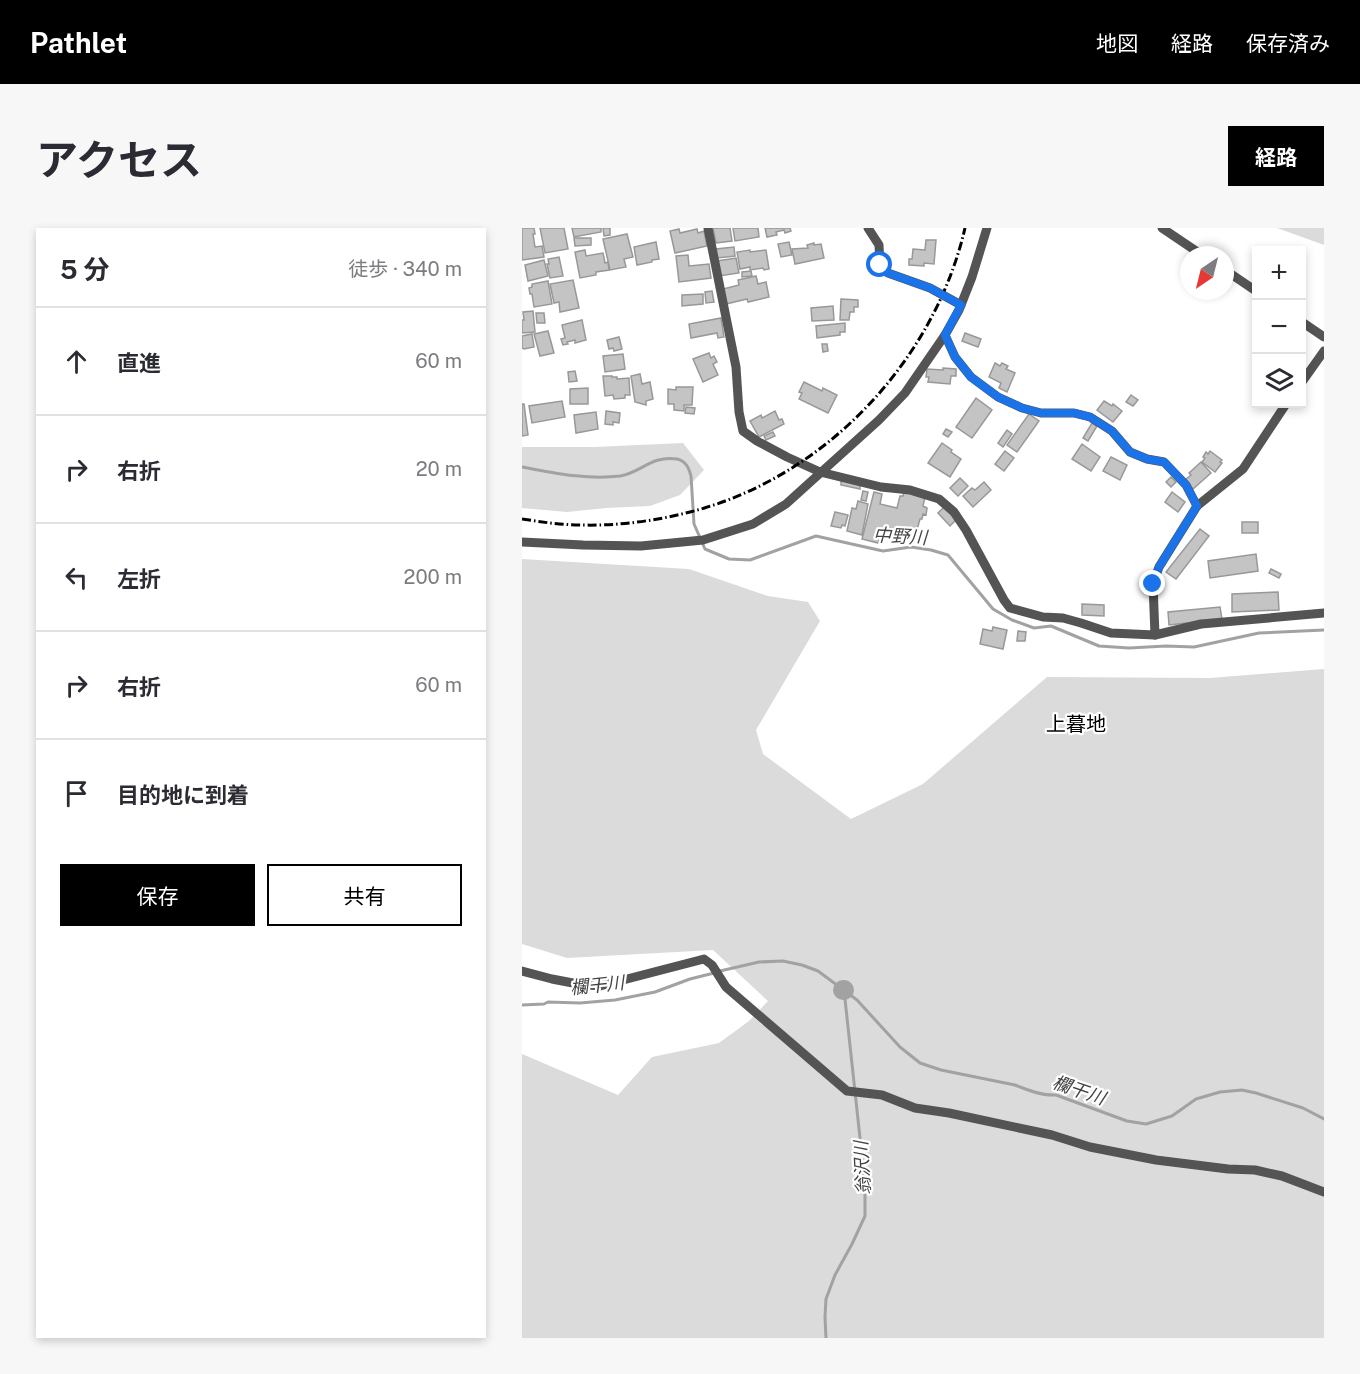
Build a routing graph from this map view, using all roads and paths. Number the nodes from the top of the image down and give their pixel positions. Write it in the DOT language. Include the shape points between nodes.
graph roads {
  1 [pos="708,228"];
  2 [pos="867,228"];
  3 [pos="987,228"];
  4 [pos="1162,228"];
  5 [pos="1189,246"];
  6 [pos="1234,276"];
  7 [pos="1252,288"];
  8 [pos="961,305"];
  9 [pos="1306,325"];
  10 [pos="945,335"];
  11 [pos="1324,337"];
  12 [pos="1324,351"];
  13 [pos="1306,376"];
  14 [pos="1283,408"];
  15 [pos="820,472"];
  16 [pos="1197,506"];
  17 [pos="522,542"];
  18 [pos="1324,614"];
  19 [pos="1155,635"];
  20 [pos="522,971"];
  21 [pos="1324,1192"];
  1 -- 15 [label="street" via="736,367 743,431"];
  2 -- 8 [label="street" via="879,244 880,265 888,273 930,288"];
  3 -- 8 [label="street"];
  4 -- 5 [label="street"];
  6 -- 7 [label="street"];
  8 -- 10 [label="street"];
  9 -- 11 [label="street"];
  10 -- 15 [label="street" via="905,393"];
  10 -- 16 [label="street" via="955,357 971,377 998,397 1041,413 1090,417 1112,431 1130,452 1164,462 1186,485"];
  12 -- 13 [label="street"];
  14 -- 16 [label="street" via="1243,469"];
  15 -- 17 [label="street" via="786,504 753,524 721,536 641,546"];
  15 -- 19 [label="street" via="939,499 966,530 1010,608 1081,622 1111,633"];
  16 -- 19 [label="street" via="1159,567 1153,584"];
  18 -- 19 [label="street" via="1201,624"];
  20 -- 21 [label="street" via="600,986 704,959 726,987 847,1091 882,1095 915,1108 1156,1160 1255,1170"];
}
